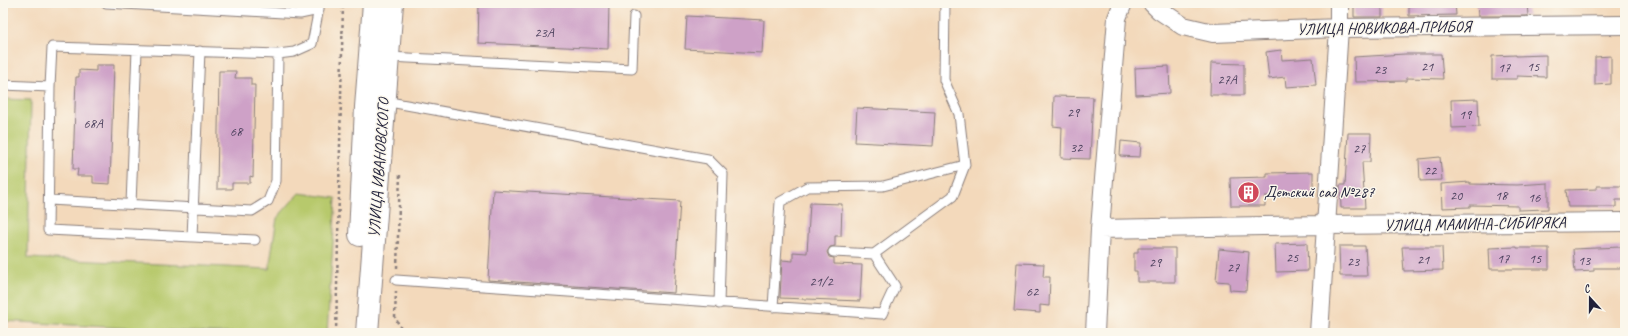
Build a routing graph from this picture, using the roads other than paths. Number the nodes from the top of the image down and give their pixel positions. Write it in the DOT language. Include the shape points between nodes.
graph roads {
  1 [pos="106,3"];
  2 [pos="374,3"];
  3 [pos="392,3"];
  4 [pos="946,3"];
  5 [pos="1123,3"];
  6 [pos="1152,3"];
  7 [pos="1339,3"];
  8 [pos="320,6"];
  9 [pos="634,16"];
  10 [pos="1625,25"];
  11 [pos="1339,28"];
  12 [pos="137,50"];
  13 [pos="200,51"];
  14 [pos="278,54"];
  15 [pos="388,57"];
  16 [pos="3,85"];
  17 [pos="50,87"];
  18 [pos="384,101"];
  19 [pos="965,165"];
  20 [pos="49,200"];
  21 [pos="131,204"];
  22 [pos="194,209"];
  23 [pos="1625,222"];
  24 [pos="1325,225"];
  25 [pos="1100,230"];
  26 [pos="192,237"];
  27 [pos="255,240"];
  28 [pos="833,252"];
  29 [pos="874,254"];
  30 [pos="396,280"];
  31 [pos="718,304"];
  32 [pos="773,307"];
  33 [pos="354,333"];
  34 [pos="367,333"];
  35 [pos="1095,333"];
  36 [pos="1319,333"];
  1 -- 8 [label="lane" via="300,14"];
  2 -- 33 [label="street, УЛИЦА ИВАНОВСКОГО"];
  3 -- 15 [label="street, УЛИЦА ИВАНОВСКОГО"];
  4 -- 19 [label="lane" via="944,80 959,114"];
  5 -- 25 [label="street" via="1117,18"];
  6 -- 11 [label="street, УЛИЦА НОВИКОВА-ПРИБОЯ" via="1183,26 1213,33"];
  7 -- 11 [label="street"];
  8 -- 14 [label="lane" via="312,44 294,52"];
  9 -- 15 [label="lane" via="632,70"];
  10 -- 11 [label="street, УЛИЦА НОВИКОВА-ПРИБОЯ"];
  11 -- 24 [label="street"];
  12 -- 13 [label="lane"];
  12 -- 17 [label="lane" via="52,47"];
  12 -- 21 [label="lane"];
  13 -- 14 [label="lane"];
  13 -- 22 [label="lane"];
  14 -- 22 [label="lane" via="276,181 268,201 252,211"];
  15 -- 18 [label="street, УЛИЦА ИВАНОВСКОГО"];
  16 -- 17 [label="lane"];
  17 -- 20 [label="lane"];
  18 -- 31 [label="lane" via="708,159 723,174"];
  18 -- 34 [label="street, УЛИЦА ИВАНОВСКОГО"];
  19 -- 29 [label="lane" via="953,196"];
  19 -- 32 [label="lane" via="883,186 807,187 780,202"];
  20 -- 21 [label="lane"];
  20 -- 26 [label="lane" via="48,230"];
  21 -- 22 [label="lane"];
  22 -- 26 [label="lane"];
  23 -- 24 [label="street, УЛИЦА МАМИНА-СИБИРЯКА"];
  24 -- 25 [label="street, УЛИЦА МАМИНА-СИБИРЯКА"];
  24 -- 36 [label="street"];
  25 -- 35 [label="street"];
  26 -- 27 [label="lane"];
  28 -- 29 [label="lane"];
  29 -- 32 [label="lane" via="895,286 882,314"];
  30 -- 31 [label="lane"];
  31 -- 32 [label="lane"];
}
